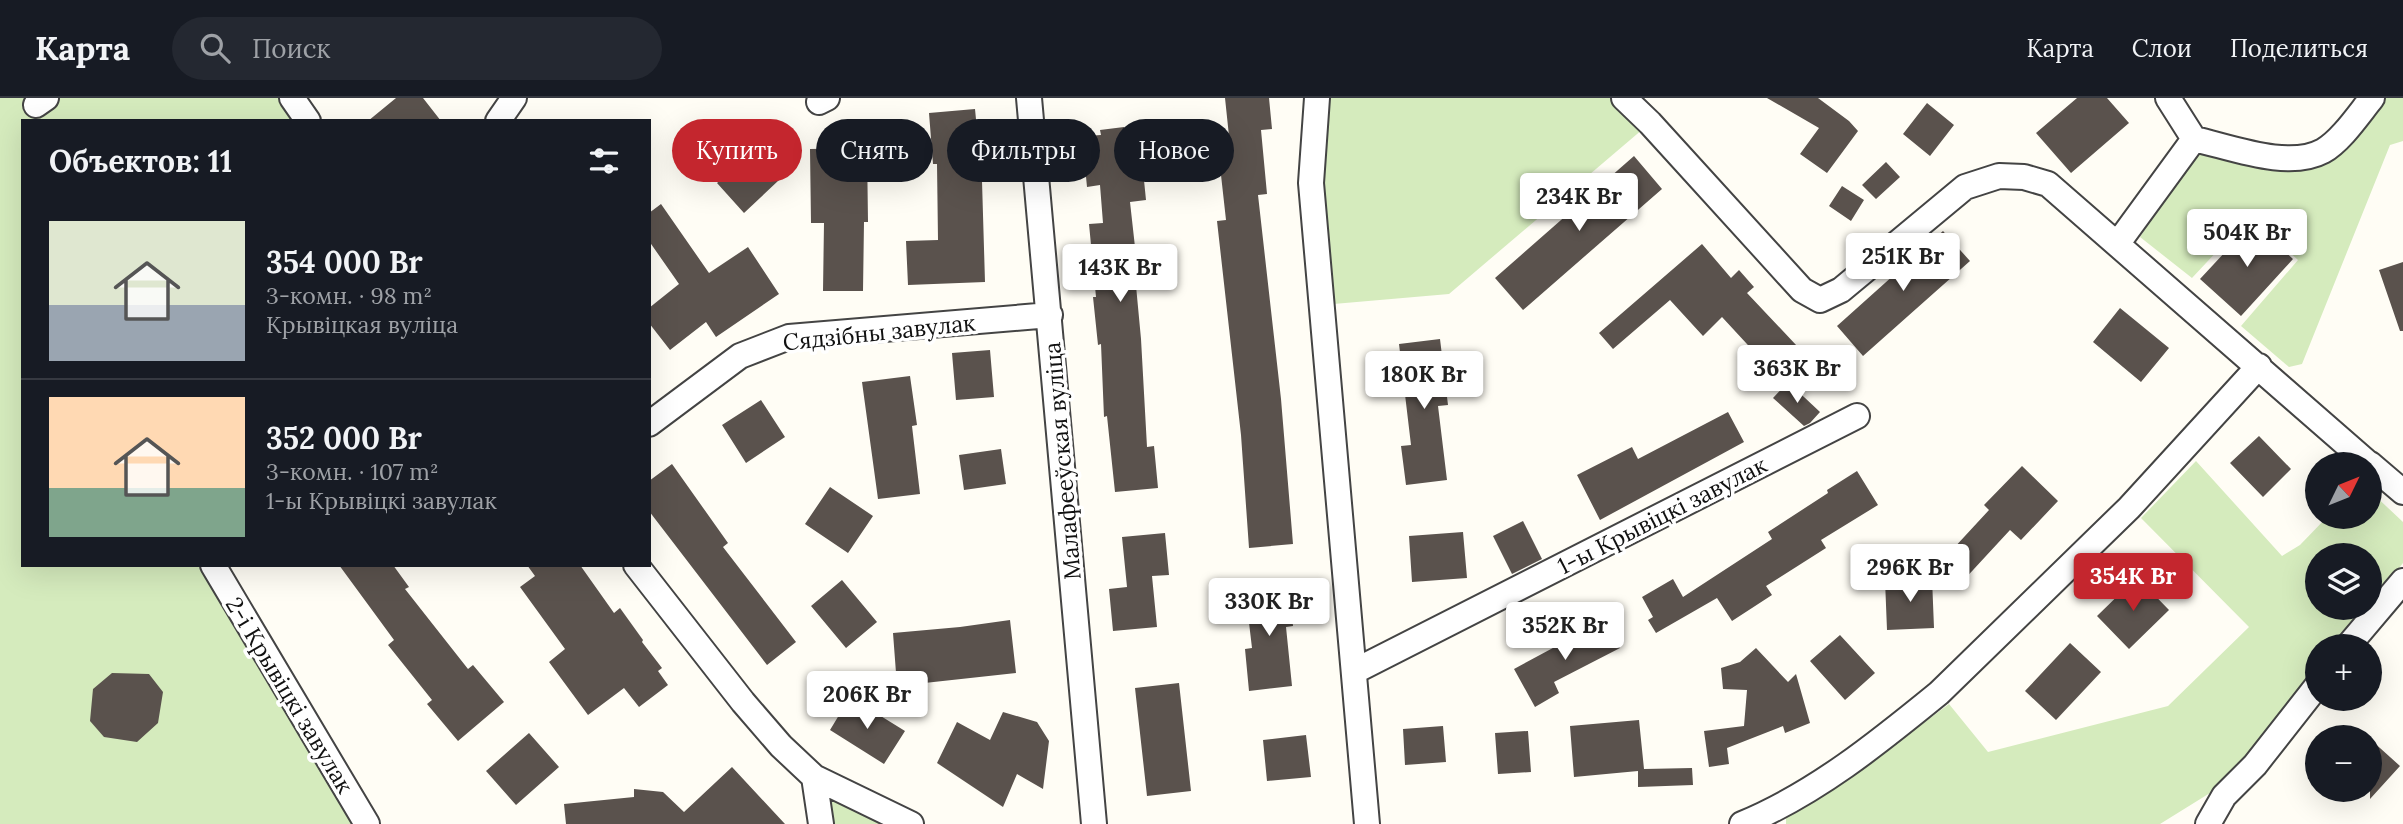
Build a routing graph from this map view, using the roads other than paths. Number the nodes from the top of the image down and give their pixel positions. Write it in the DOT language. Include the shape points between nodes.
graph roads {
  1 [pos="292,98"];
  2 [pos="514,98"];
  3 [pos="1029,98"];
  4 [pos="1317,98"];
  5 [pos="1623,98"];
  6 [pos="2168,98"];
  7 [pos="2372,98"];
  8 [pos="307,119"];
  9 [pos="499,119"];
  10 [pos="2194,139"];
  11 [pos="2118,243"];
  12 [pos="1050,315"];
  13 [pos="2259,366"];
  14 [pos="1857,416"];
  15 [pos="651,423"];
  16 [pos="2356,452"];
  17 [pos="2382,475"];
  18 [pos="2403,492"];
  19 [pos="214,567"];
  20 [pos="637,567"];
  21 [pos="2403,581"];
  22 [pos="2358,634"];
  23 [pos="1355,671"];
  24 [pos="2305,701"];
  25 [pos="814,777"];
  26 [pos="2224,796"];
  27 [pos="367,824"];
  28 [pos="821,824"];
  29 [pos="911,824"];
  30 [pos="1094,824"];
  31 [pos="1367,824"];
  32 [pos="1742,824"];
  33 [pos="2185,824"];
  34 [pos="2208,824"];
  1 -- 8 [label="street"];
  2 -- 9 [label="street"];
  3 -- 12 [label="street, Малафееўская вуліца"];
  4 -- 23 [label="street" via="1311,183"];
  5 -- 11 [label="street" via="1802,290 1820,300 1841,290 1965,187 1999,176 2049,184"];
  6 -- 10 [label="street"];
  7 -- 10 [label="street" via="2325,150 2316,153 2282,160"];
  10 -- 11 [label="street"];
  11 -- 13 [label="street"];
  12 -- 15 [label="street, Сядзібны завулак" via="789,337 740,356"];
  12 -- 30 [label="street, Малафееўская вуліца"];
  13 -- 16 [label="street"];
  13 -- 32 [label="street" via="2129,508 1939,693 1809,790"];
  14 -- 23 [label="street, 1-ы Крывіцкі завулак"];
  17 -- 18 [label="street"];
  19 -- 27 [label="street, 2-і Крывіцкі завулак"];
  20 -- 25 [label="street" via="743,702"];
  21 -- 22 [label="street"];
  23 -- 31 [label="street"];
  24 -- 26 [label="street"];
  25 -- 28 [label="street"];
  25 -- 29 [label="street"];
  26 -- 33 [label="street"];
  26 -- 34 [label="street"];
}
